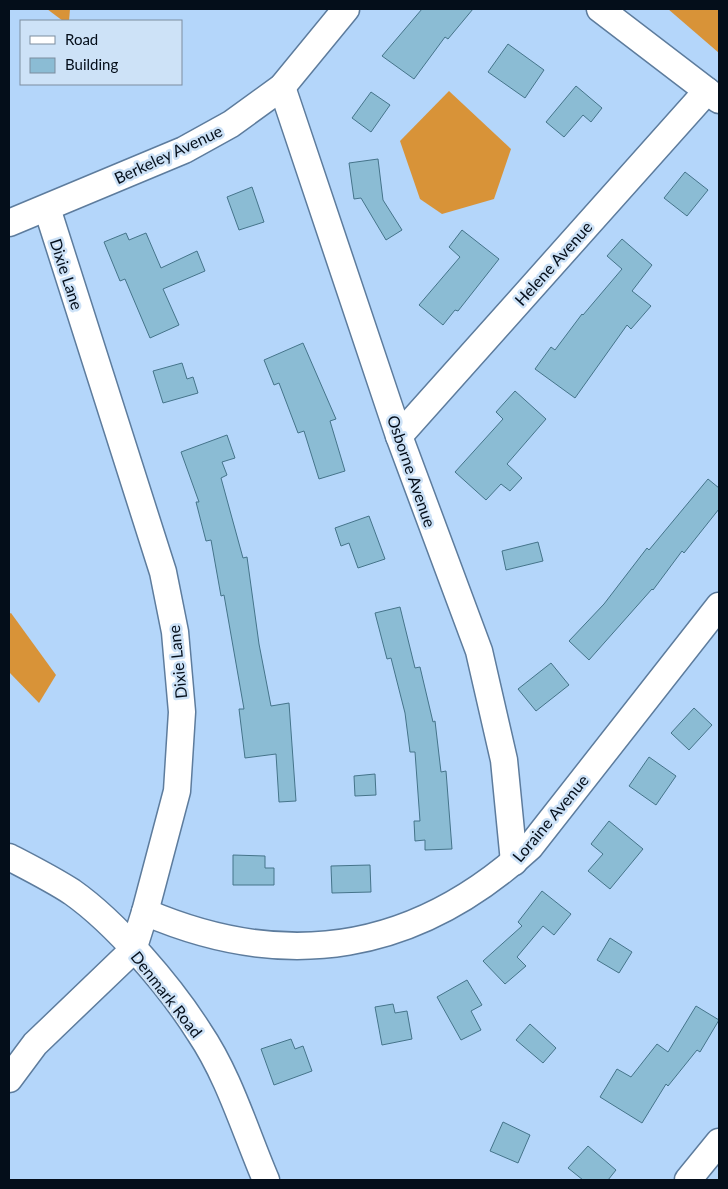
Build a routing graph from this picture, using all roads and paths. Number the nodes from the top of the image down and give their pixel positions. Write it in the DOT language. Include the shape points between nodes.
graph roads {
  1 [pos="346,9"];
  2 [pos="600,9"];
  3 [pos="282,87"];
  4 [pos="713,96"];
  5 [pos="46,208"];
  6 [pos="9,223"];
  7 [pos="400,436"];
  8 [pos="719,606"];
  9 [pos="9,858"];
  10 [pos="514,862"];
  11 [pos="145,912"];
  12 [pos="133,950"];
  13 [pos="9,1078"];
  14 [pos="719,1142"];
  15 [pos="266,1180"];
  16 [pos="688,1180"];
  1 -- 3 [label="street, Berkeley Avenue"];
  2 -- 4 [label="street"];
  3 -- 5 [label="street, Berkeley Avenue" via="231,124 184,150"];
  3 -- 7 [label="street, Osborne Avenue"];
  4 -- 7 [label="street, Helene Avenue"];
  5 -- 6 [label="street, Berkeley Avenue"];
  5 -- 11 [label="street, Dixie Lane" via="163,572 175,632 182,712 177,791"];
  7 -- 10 [label="street, Osborne Avenue" via="479,651 504,760"];
  8 -- 10 [label="street, Loraine Avenue"];
  9 -- 12 [label="street, Denmark Road" via="72,893 105,918"];
  10 -- 11 [label="street, Loraine Avenue" via="446,909 406,926 347,942 312,946 243,943 209,936"];
  11 -- 12 [label="street, Dixie Lane"];
  12 -- 13 [label="street, Dixie Lane" via="35,1044"];
  12 -- 15 [label="street, Denmark Road" via="200,1032 221,1072"];
  14 -- 16 [label="street"];
}
